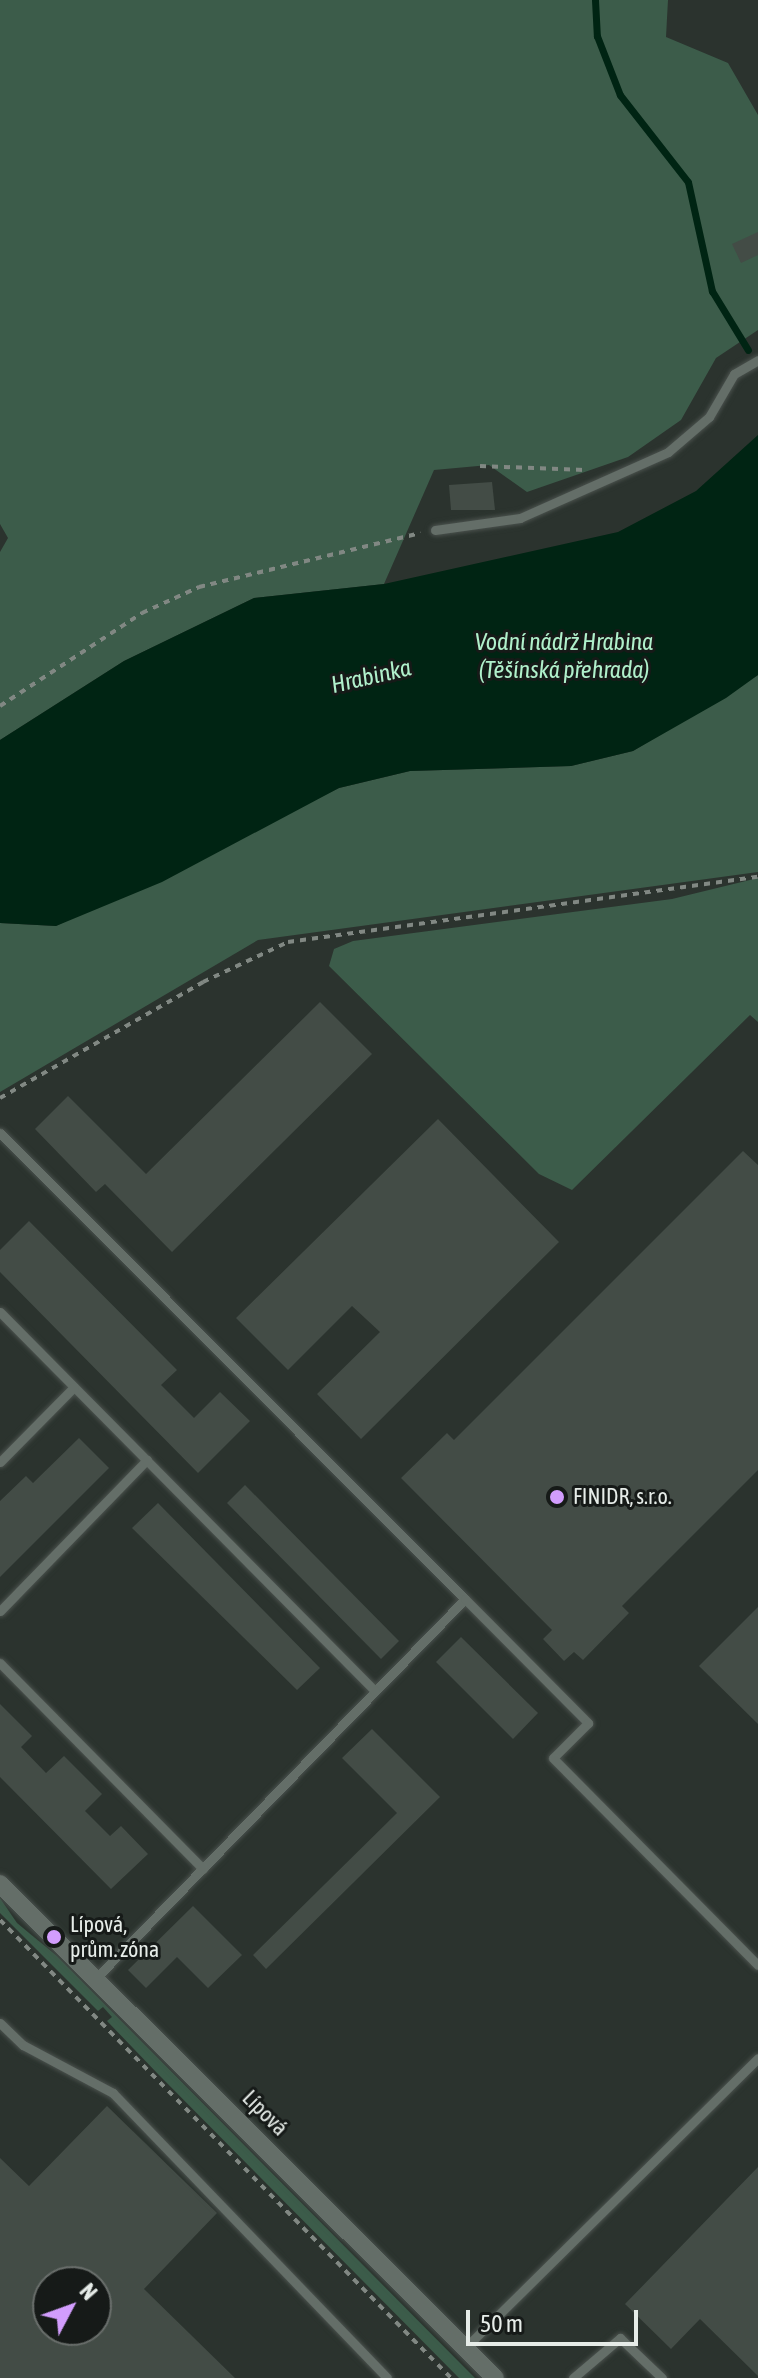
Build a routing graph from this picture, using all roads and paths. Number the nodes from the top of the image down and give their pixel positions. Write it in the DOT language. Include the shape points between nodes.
graph roads {
  1 [pos="758,360"];
  2 [pos="480,466"];
  3 [pos="623,475"];
  4 [pos="435,530"];
  5 [pos="0,706"];
  6 [pos="758,877"];
  7 [pos="0,1098"];
  8 [pos="0,1133"];
  9 [pos="0,1312"];
  10 [pos="74,1387"];
  11 [pos="147,1460"];
  12 [pos="0,1462"];
  13 [pos="465,1599"];
  14 [pos="0,1611"];
  15 [pos="0,1663"];
  16 [pos="375,1691"];
  17 [pos="203,1869"];
  18 [pos="0,1884"];
  19 [pos="0,1920"];
  20 [pos="758,1965"];
  21 [pos="96,1978"];
  22 [pos="0,2023"];
  23 [pos="758,2058"];
  24 [pos="465,2348"];
  25 [pos="387,2378"];
  26 [pos="451,2378"];
  27 [pos="495,2378"];
  28 [pos="573,2378"];
  29 [pos="662,2378"];
  1 -- 3 [label="lane" via="734,374 709,417 668,452"];
  2 -- 3 [label="path"];
  3 -- 4 [label="lane" via="520,518"];
  4 -- 5 [label="path" via="199,587 142,613"];
  6 -- 7 [label="path" via="288,942 203,982"];
  8 -- 13 [label="lane"];
  9 -- 10 [label="lane"];
  10 -- 11 [label="lane"];
  10 -- 12 [label="lane"];
  11 -- 14 [label="lane"];
  11 -- 16 [label="lane"];
  13 -- 16 [label="lane"];
  13 -- 20 [label="lane" via="588,1723 553,1758"];
  15 -- 17 [label="lane"];
  16 -- 17 [label="lane"];
  17 -- 21 [label="lane"];
  18 -- 21 [label="street, Lípová"];
  19 -- 26 [label="path"];
  21 -- 24 [label="street, Lípová"];
  22 -- 25 [label="lane" via="23,2045 113,2093"];
  23 -- 24 [label="lane"];
  24 -- 27 [label="street, Lípová"];
  28 -- 29 [label="lane" via="620,2338"];
}
